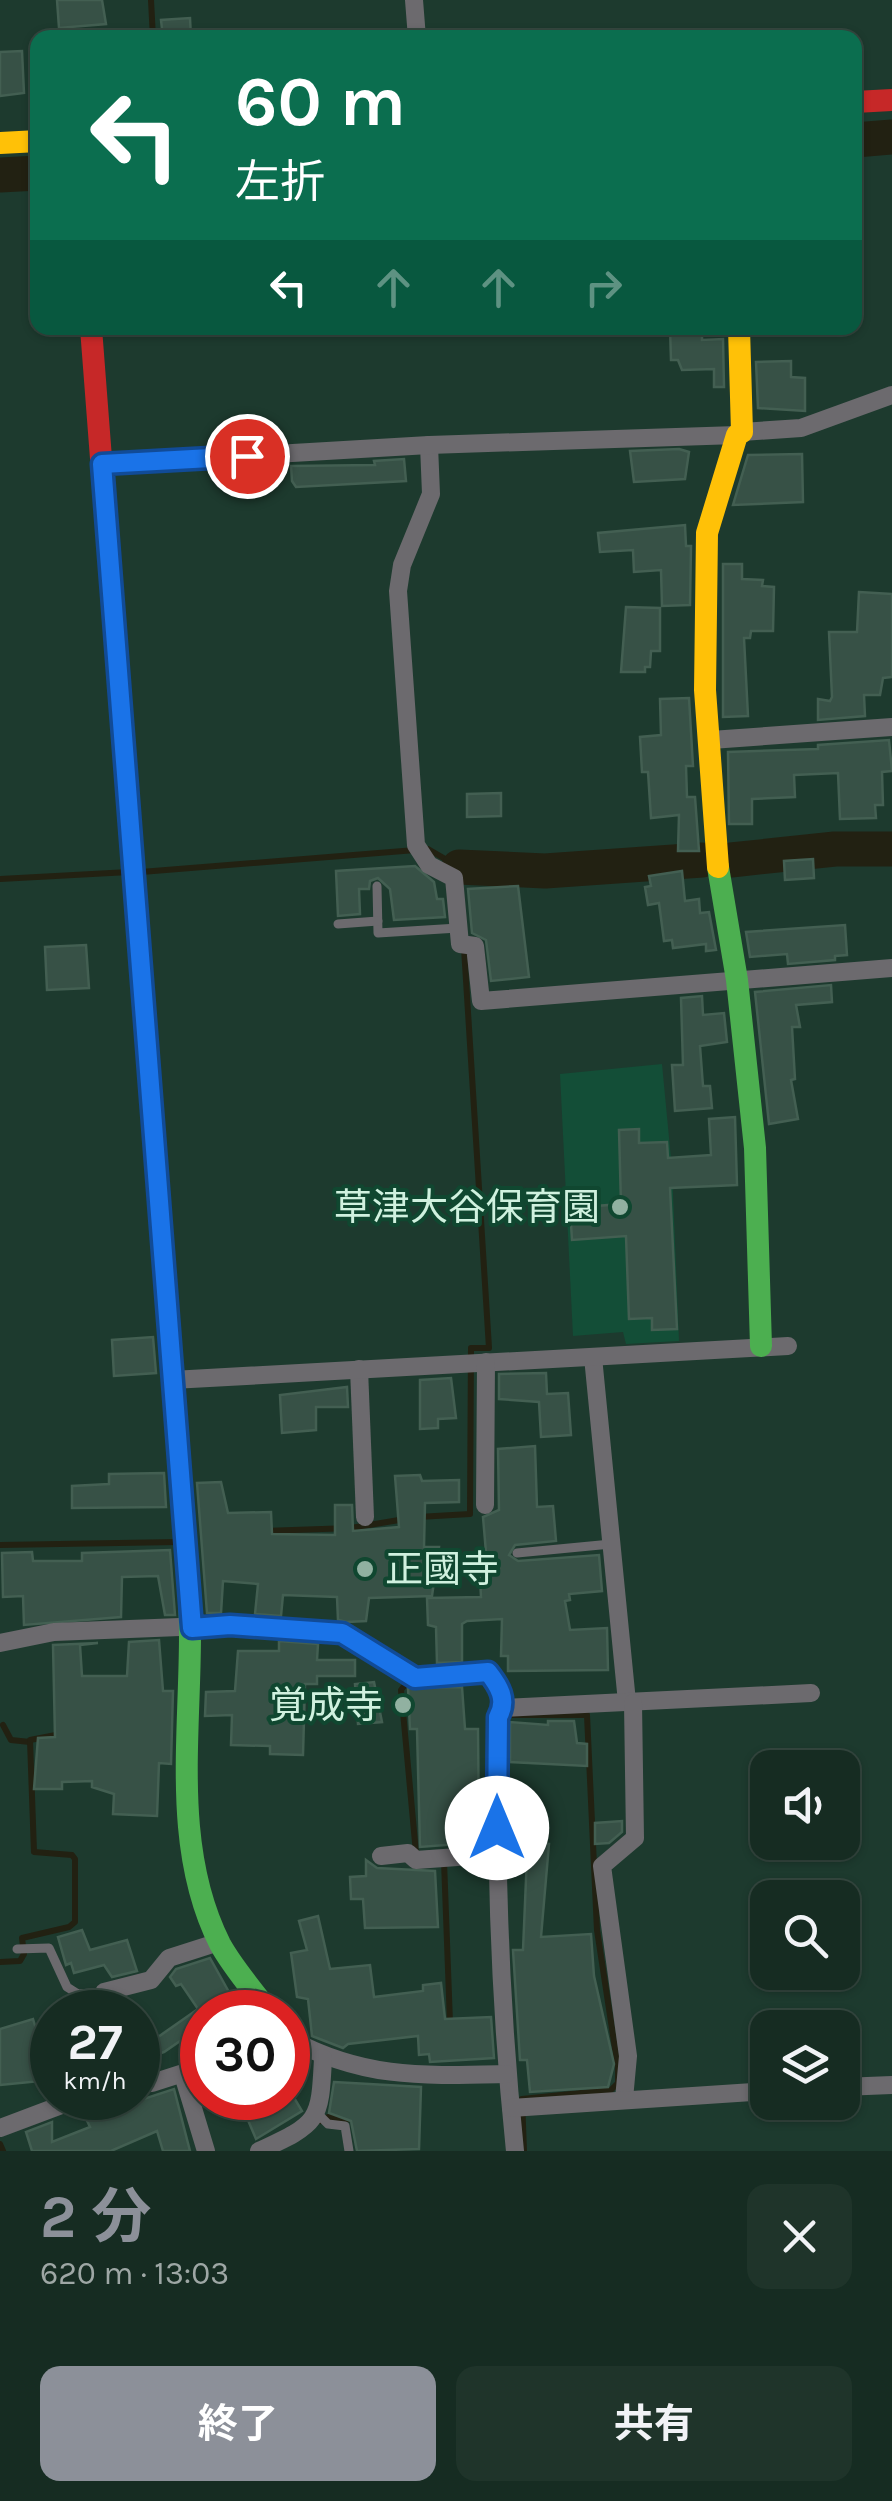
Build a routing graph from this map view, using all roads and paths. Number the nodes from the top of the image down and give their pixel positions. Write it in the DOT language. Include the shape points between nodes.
graph roads {
  1 [pos="414,0"];
  2 [pos="416,30"];
  3 [pos="892,100"];
  4 [pos="862,102"];
  5 [pos="30,141"];
  6 [pos="0,143"];
  7 [pos="92,335"];
  8 [pos="739,335"];
  9 [pos="892,395"];
  10 [pos="740,433"];
  11 [pos="429,445"];
  12 [pos="102,464"];
  13 [pos="892,727"];
  14 [pos="711,740"];
  15 [pos="377,886"];
  16 [pos="378,921"];
  17 [pos="338,924"];
  18 [pos="458,928"];
  19 [pos="892,968"];
  20 [pos="737,980"];
  21 [pos="760,1346"];
  22 [pos="788,1346"];
  23 [pos="593,1357"];
  24 [pos="486,1362"];
  25 [pos="359,1369"];
  26 [pos="172,1380"];
  27 [pos="486,1505"];
  28 [pos="365,1517"];
  29 [pos="611,1544"];
  30 [pos="517,1553"];
  31 [pos="192,1628"];
  32 [pos="0,1643"];
  33 [pos="812,1694"];
  34 [pos="630,1703"];
  35 [pos="503,1708"];
  36 [pos="498,1854"];
  37 [pos="380,1856"];
  38 [pos="219,1942"];
  39 [pos="18,1949"];
  40 [pos="71,1990"];
  41 [pos="112,1990"];
  42 [pos="253,1990"];
  43 [pos="310,2050"];
  44 [pos="324,2058"];
  45 [pos="506,2074"];
  46 [pos="892,2085"];
  47 [pos="860,2086"];
  48 [pos="750,2092"];
  49 [pos="624,2099"];
  50 [pos="518,2108"];
  51 [pos="318,2114"];
  52 [pos="30,2117"];
  53 [pos="197,2120"];
  54 [pos="0,2128"];
  55 [pos="206,2151"];
  56 [pos="260,2151"];
  57 [pos="349,2151"];
  58 [pos="515,2151"];
  1 -- 2 [label="street"];
  3 -- 4 [label="street"];
  5 -- 6 [label="street"];
  7 -- 12 [label="street"];
  8 -- 10 [label="street"];
  9 -- 10 [label="street" via="801,428"];
  10 -- 11 [label="street"];
  10 -- 14 [label="street" via="707,534 705,690"];
  11 -- 12 [label="street"];
  11 -- 18 [label="street" via="431,494 398,591 416,846 429,865 454,878"];
  12 -- 26 [label="street"];
  13 -- 14 [label="street"];
  14 -- 20 [label="street" via="713,834"];
  15 -- 16 [label="lane"];
  16 -- 17 [label="lane"];
  16 -- 18 [label="lane" via="378,933"];
  18 -- 20 [label="street" via="460,944 474,946 481,1001"];
  19 -- 20 [label="street"];
  20 -- 21 [label="street" via="756,1148"];
  21 -- 22 [label="street"];
  21 -- 23 [label="street"];
  23 -- 24 [label="street"];
  23 -- 29 [label="street"];
  24 -- 25 [label="street"];
  24 -- 27 [label="street"];
  25 -- 26 [label="street"];
  25 -- 28 [label="street"];
  26 -- 31 [label="street"];
  29 -- 30 [label="lane"];
  29 -- 34 [label="street"];
  31 -- 32 [label="street" via="54,1632"];
  31 -- 35 [label="street" via="342,1633 415,1678 488,1672 501,1689"];
  31 -- 38 [label="street" via="187,1812"];
  33 -- 34 [label="street"];
  34 -- 35 [label="street"];
  34 -- 49 [label="street" via="635,1838 602,1866 628,2056"];
  35 -- 36 [label="street"];
  36 -- 37 [label="street"];
  36 -- 45 [label="street"];
  38 -- 41 [label="street" via="168,1958 151,1980"];
  38 -- 42 [label="street"];
  39 -- 40 [label="lane" via="48,1948"];
  43 -- 44 [label="street"];
  44 -- 45 [label="street" via="402,2076"];
  44 -- 51 [label="street"];
  45 -- 50 [label="street"];
  46 -- 47 [label="street"];
  48 -- 49 [label="street"];
  49 -- 50 [label="street"];
  50 -- 58 [label="street"];
  51 -- 56 [label="street"];
  51 -- 57 [label="lane" via="328,2124 345,2126"];
  52 -- 54 [label="street"];
  53 -- 55 [label="street"];
}
